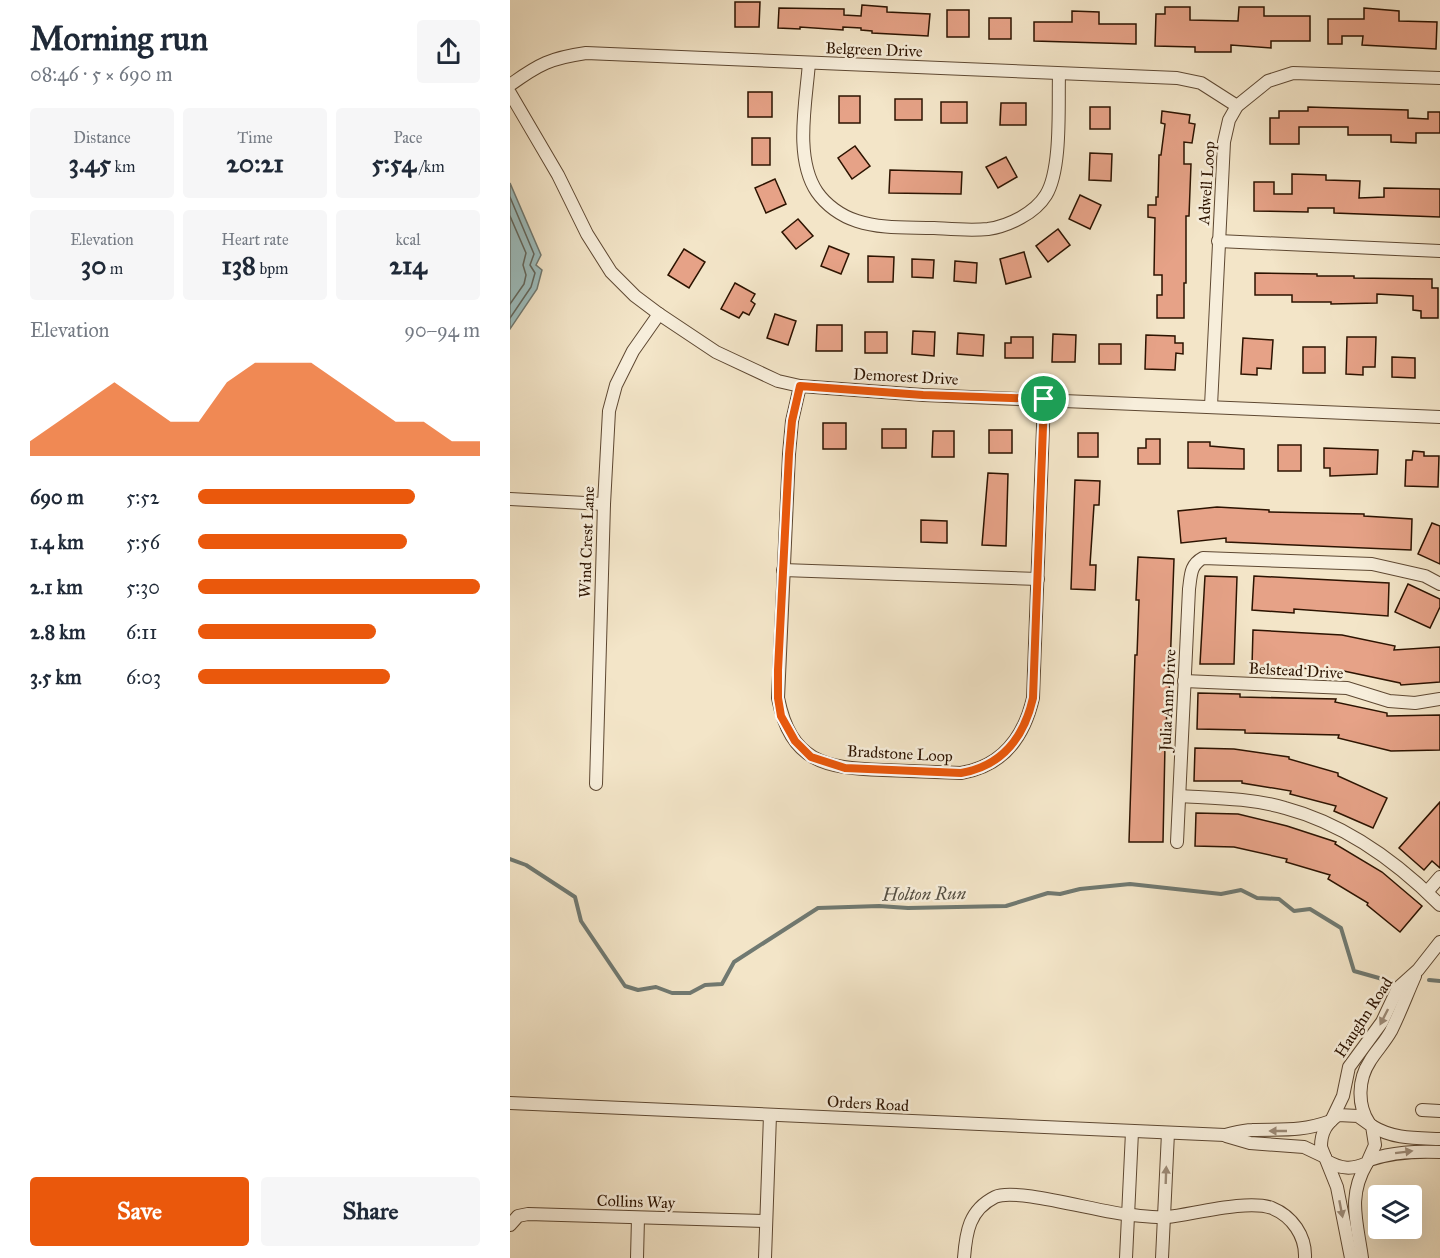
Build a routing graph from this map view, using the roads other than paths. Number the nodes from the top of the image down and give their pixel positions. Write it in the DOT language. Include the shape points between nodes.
graph roads {
  1 [pos="808,63"];
  2 [pos="1059,74"];
  3 [pos="1440,78"];
  4 [pos="510,84"];
  5 [pos="510,93"];
  6 [pos="1237,106"];
  7 [pos="1218,241"];
  8 [pos="1440,251"];
  9 [pos="659,314"];
  10 [pos="800,386"];
  11 [pos="1044,399"];
  12 [pos="1211,406"];
  13 [pos="1440,417"];
  14 [pos="510,499"];
  15 [pos="604,504"];
  16 [pos="783,570"];
  17 [pos="1038,579"];
  18 [pos="1440,584"];
  19 [pos="1184,681"];
  20 [pos="1440,699"];
  21 [pos="596,784"];
  22 [pos="1180,796"];
  23 [pos="1178,842"];
  24 [pos="1440,877"];
  25 [pos="1427,892"];
  26 [pos="1440,904"];
  27 [pos="1440,942"];
  28 [pos="1418,970"];
  29 [pos="510,1103"];
  30 [pos="1422,1110"];
  31 [pos="1440,1111"];
  32 [pos="770,1115"];
  33 [pos="1332,1120"];
  34 [pos="1371,1125"];
  35 [pos="1132,1132"];
  36 [pos="1168,1134"];
  37 [pos="1225,1135"];
  38 [pos="1440,1139"];
  39 [pos="1440,1152"];
  40 [pos="1326,1159"];
  41 [pos="1368,1162"];
  42 [pos="1129,1215"];
  43 [pos="1165,1217"];
  44 [pos="638,1218"];
  45 [pos="766,1221"];
  46 [pos="510,1225"];
  47 [pos="637,1258"];
  48 [pos="765,1258"];
  49 [pos="964,1258"];
  50 [pos="1126,1258"];
  51 [pos="1162,1258"];
  52 [pos="1305,1258"];
  53 [pos="1351,1258"];
  54 [pos="1362,1258"];
  1 -- 2 [label="street, Belgreen Drive"];
  1 -- 2 [label="street" via="803,149 808,176 827,204 856,221 882,226 989,229 1031,210 1045,196 1052,181"];
  1 -- 4 [label="street, Belgreen Drive" via="586,53 539,65"];
  2 -- 6 [label="street, Belgreen Drive" via="1177,78 1201,83"];
  3 -- 6 [label="street, Adwell Loop" via="1293,73 1268,81"];
  5 -- 9 [label="street, Demorest Drive" via="611,272"];
  6 -- 7 [label="street, Adwell Loop" via="1224,142"];
  7 -- 8 [label="street"];
  7 -- 12 [label="street, Adwell Loop"];
  9 -- 10 [label="street, Demorest Drive" via="746,368"];
  9 -- 15 [label="street, Wind Crest Lane" via="633,351 616,385 609,411"];
  10 -- 11 [label="street, Demorest Drive"];
  10 -- 16 [label="street, Bradstone Loop" via="792,421"];
  11 -- 12 [label="street, Demorest Drive"];
  11 -- 17 [label="street, Bradstone Loop"];
  12 -- 13 [label="street, Demorest Drive"];
  14 -- 15 [label="street"];
  15 -- 21 [label="street, Wind Crest Lane"];
  16 -- 17 [label="street"];
  16 -- 17 [label="street, Bradstone Loop" via="778,698 781,716 795,741 811,757 845,768 961,773 974,771 1002,756 1014,744 1029,715"];
  18 -- 19 [label="street, Julia Ann Drive" via="1425,576 1372,564 1203,558 1191,568"];
  19 -- 20 [label="street, Belstead Drive" via="1347,688 1389,701 1415,703"];
  19 -- 22 [label="street, Julia Ann Drive"];
  22 -- 23 [label="street, Julia Ann Drive"];
  22 -- 25 [label="street" via="1284,808 1329,824 1367,843"];
  24 -- 25 [label="street"];
  25 -- 26 [label="street"];
  27 -- 28 [label="street, Haughn Road"];
  28 -- 33 [label="street, Haughn Road, one-way" via="1398,988 1382,1022 1349,1067 1343,1096"];
  28 -- 34 [label="street, Haughn Road" via="1390,1034 1363,1075 1361,1101"];
  29 -- 32 [label="street, Orders Road"];
  30 -- 31 [label="street"];
  32 -- 35 [label="street, Orders Road"];
  32 -- 45 [label="street"];
  33 -- 34 [label="street" via="1348,1114"];
  33 -- 37 [label="street, Orders Road, one-way" via="1292,1131 1251,1130"];
  33 -- 40 [label="street" via="1321,1138"];
  34 -- 38 [label="street" via="1398,1137"];
  34 -- 41 [label="street" via="1375,1145"];
  35 -- 36 [label="street, Orders Road"];
  35 -- 42 [label="street"];
  36 -- 37 [label="street, Orders Road"];
  43 -- 36 [label="street, one-way"];
  37 -- 40 [label="street, Orders Road" via="1250,1143 1304,1147"];
  41 -- 39 [label="street, one-way" via="1397,1153"];
  40 -- 41 [label="street" via="1350,1168"];
  40 -- 53 [label="street, one-way" via="1341,1203"];
  41 -- 54 [label="street" via="1354,1196"];
  42 -- 43 [label="street"];
  42 -- 49 [label="street" via="1015,1194 998,1196 983,1204 970,1219"];
  42 -- 50 [label="street"];
  43 -- 51 [label="street"];
  43 -- 52 [label="street" via="1263,1205 1289,1219 1306,1247"];
  44 -- 45 [label="street, Collins Way"];
  44 -- 46 [label="street, Collins Way" via="528,1214 518,1216"];
  44 -- 47 [label="street"];
  45 -- 48 [label="street"];
}
